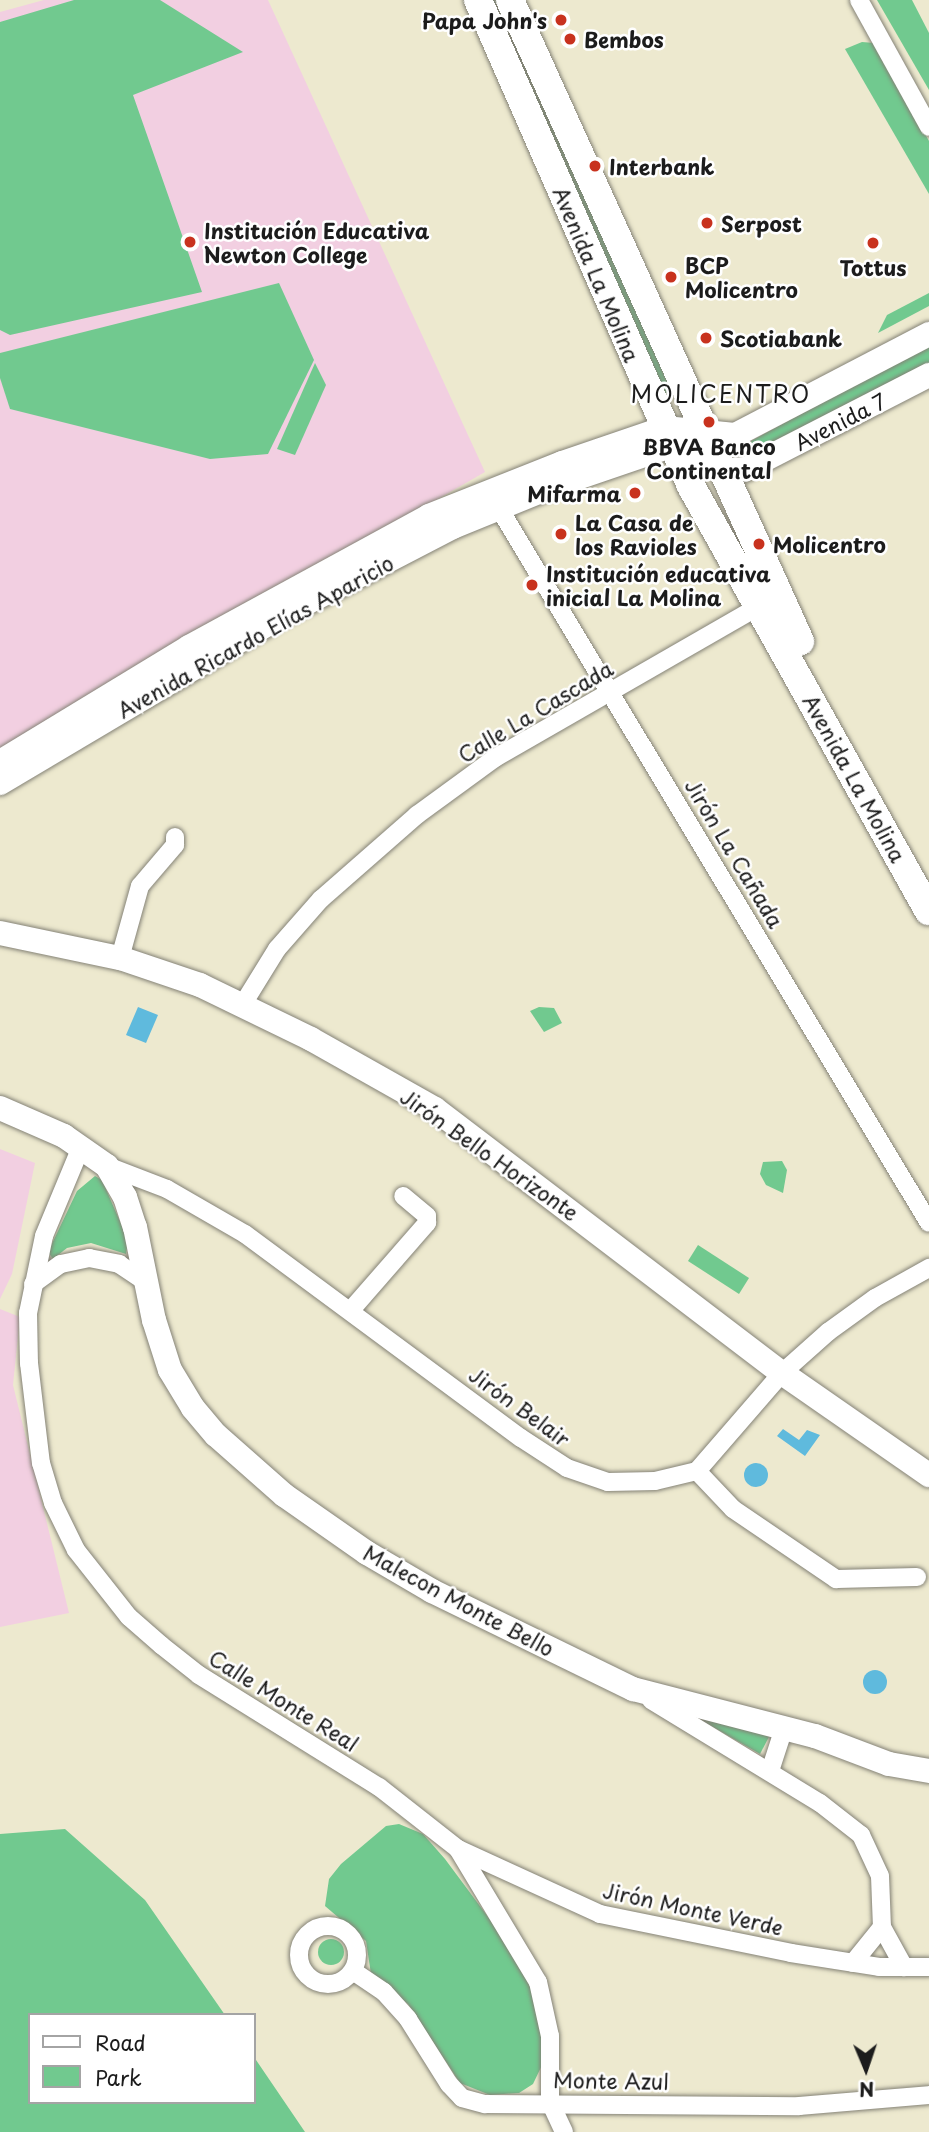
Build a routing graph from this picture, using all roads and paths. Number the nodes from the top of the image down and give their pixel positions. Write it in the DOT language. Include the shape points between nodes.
graph roads {
  1 [pos="478,0"];
  2 [pos="510,0"];
  3 [pos="859,0"];
  4 [pos="929,127"];
  5 [pos="929,334"];
  6 [pos="929,375"];
  7 [pos="704,435"];
  8 [pos="670,437"];
  9 [pos="722,470"];
  10 [pos="499,508"];
  11 [pos="768,601"];
  12 [pos="611,690"];
  13 [pos="0,762"];
  14 [pos="0,783"];
  15 [pos="175,837"];
  16 [pos="929,873"];
  17 [pos="929,911"];
  18 [pos="0,933"];
  19 [pos="120,958"];
  20 [pos="243,1004"];
  21 [pos="0,1108"];
  22 [pos="81,1147"];
  23 [pos="107,1166"];
  24 [pos="403,1196"];
  25 [pos="929,1223"];
  26 [pos="929,1268"];
  27 [pos="146,1282"];
  28 [pos="33,1284"];
  29 [pos="351,1310"];
  30 [pos="782,1373"];
  31 [pos="697,1471"];
  32 [pos="929,1475"];
  33 [pos="917,1577"];
  34 [pos="633,1689"];
  35 [pos="784,1727"];
  36 [pos="929,1770"];
  37 [pos="770,1771"];
  38 [pos="458,1849"];
  39 [pos="882,1927"];
  40 [pos="853,1963"];
  41 [pos="904,1967"];
  42 [pos="929,1967"];
  43 [pos="353,1970"];
  44 [pos="929,2095"];
  45 [pos="550,2102"];
  46 [pos="564,2132"];
  1 -- 8 [label="main road, Avenida La Molina"];
  2 -- 7 [label="main road, Avenida La Molina"];
  3 -- 4 [label="street"];
  5 -- 7 [label="street, Avenida 7" via="735,435"];
  6 -- 9 [label="street, Avenida 7" via="747,468"];
  7 -- 8 [label="street, Avenida 7"];
  7 -- 9 [label="main road, Avenida La Molina"];
  8 -- 9 [label="street"];
  8 -- 10 [label="street, Avenida Ricardo Elías Aparicio"];
  8 -- 11 [label="main road, Avenida La Molina" via="691,486"];
  8 -- 13 [label="street, Avenida Ricardo Elías Aparicio" via="562,463 429,516 190,647"];
  9 -- 11 [label="main road, Avenida La Molina"];
  10 -- 12 [label="street, Jirón La Cañada"];
  10 -- 14 [label="street, Avenida Ricardo Elías Aparicio" via="283,615"];
  11 -- 12 [label="street, Calle La Cascada"];
  11 -- 16 [label="main road, Avenida La Molina"];
  11 -- 17 [label="main road, Avenida La Molina"];
  12 -- 20 [label="street, Calle La Cascada" via="495,758 417,815 321,899 276,949"];
  12 -- 25 [label="street, Jirón La Cañada"];
  15 -- 19 [label="street" via="176,845 140,886"];
  18 -- 19 [label="street, Jirón Bello Horizonte"];
  19 -- 20 [label="street, Jirón Bello Horizonte"];
  20 -- 30 [label="street, Jirón Bello Horizonte" via="435,1109"];
  21 -- 22 [label="street, Malecon Monte Bello"];
  22 -- 23 [label="street, Malecon Monte Bello"];
  22 -- 28 [label="street, Calle Monte Real" via="44,1236"];
  23 -- 27 [label="street, Malecon Monte Bello" via="125,1197"];
  23 -- 29 [label="street, Jirón Belair" via="167,1189 245,1234"];
  24 -- 29 [label="street" via="427,1216 427,1223"];
  26 -- 30 [label="street" via="874,1298"];
  27 -- 28 [label="street" via="119,1264 89,1258 61,1264"];
  27 -- 34 [label="street, Malecon Monte Bello" via="170,1370 193,1408 232,1451 284,1495 432,1591"];
  28 -- 38 [label="street, Calle Monte Real" via="28,1313 34,1422 53,1503 76,1550 129,1617 199,1675 379,1787"];
  29 -- 31 [label="street, Jirón Belair" via="567,1468 608,1482 655,1481"];
  30 -- 31 [label="street"];
  30 -- 32 [label="street, Jirón Bello Horizonte"];
  31 -- 33 [label="street" via="733,1510 836,1579"];
  34 -- 35 [label="street, Malecon Monte Bello"];
  34 -- 37 [label="street"];
  35 -- 36 [label="street, Malecon Monte Bello" via="889,1764"];
  35 -- 37 [label="street"];
  37 -- 39 [label="street" via="861,1835 880,1876"];
  38 -- 40 [label="street, Jirón Monte Verde" via="600,1914"];
  38 -- 45 [label="street, Calle Monte Real" via="538,1982 550,2036"];
  39 -- 40 [label="street"];
  39 -- 41 [label="street"];
  40 -- 41 [label="street, Jirón Monte Verde"];
  41 -- 42 [label="street, Jirón Monte Verde"];
  43 -- 45 [label="street, Monte Azul" via="384,1992 408,2019 462,2098 485,2104"];
  44 -- 45 [label="street, Monte Azul" via="799,2106"];
  45 -- 46 [label="street, Calle Monte Real"];
}
